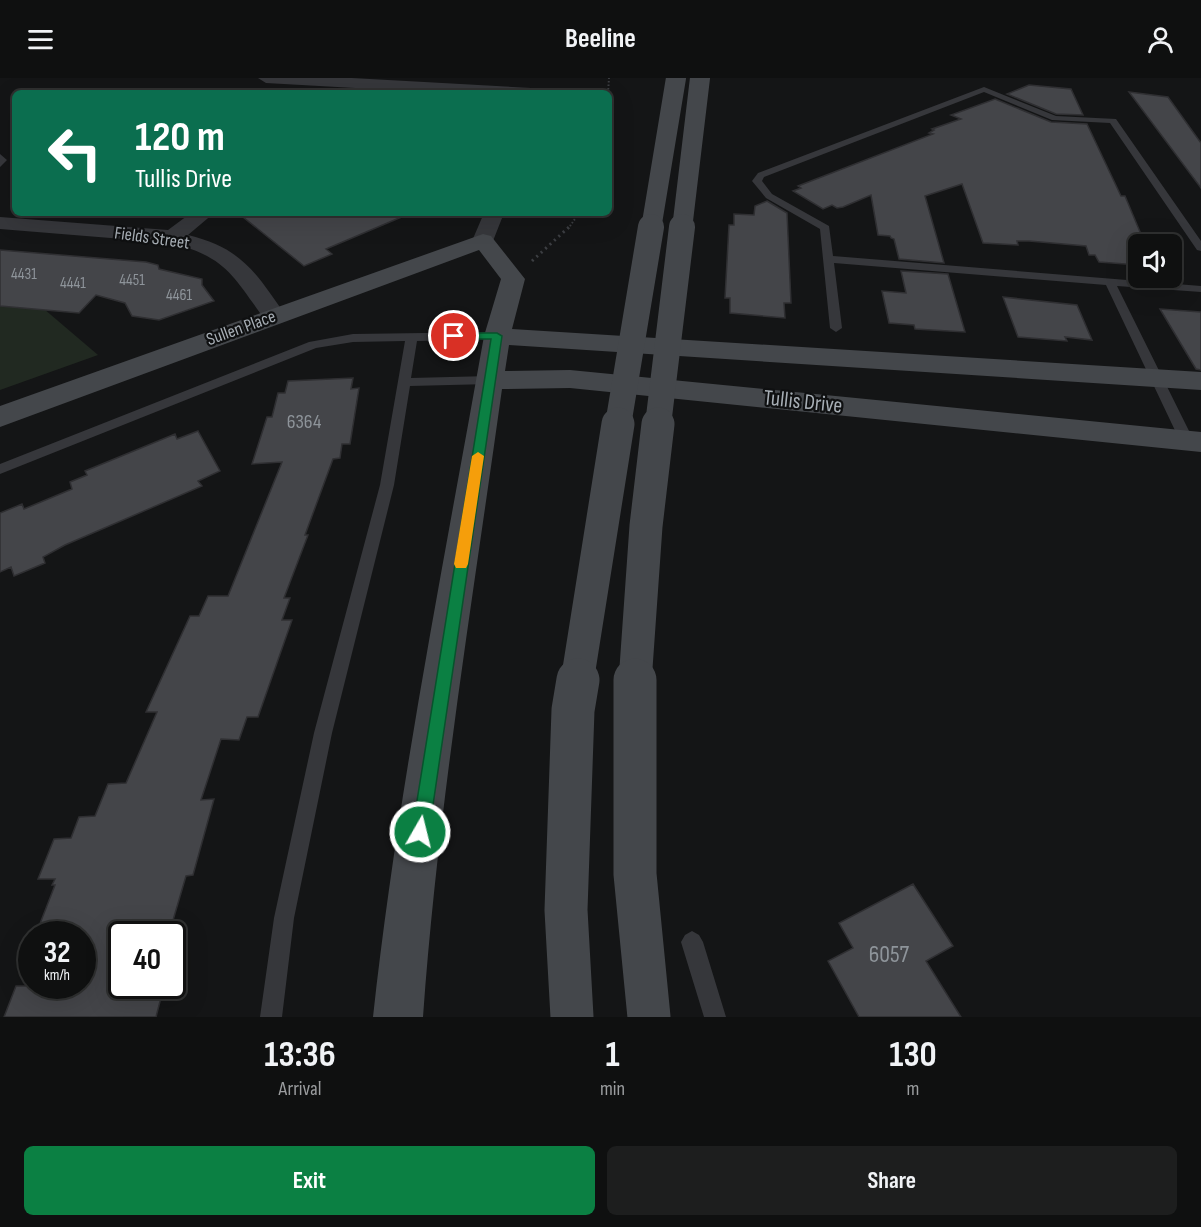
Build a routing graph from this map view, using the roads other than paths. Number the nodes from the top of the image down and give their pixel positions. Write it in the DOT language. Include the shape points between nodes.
graph roads {
  1 [pos="266,78"];
  2 [pos="676,78"];
  3 [pos="700,78"];
  4 [pos="321,87"];
  5 [pos="426,90"];
  6 [pos="0,157"];
  7 [pos="0,165"];
  8 [pos="200,216"];
  9 [pos="493,216"];
  10 [pos="0,223"];
  11 [pos="172,237"];
  12 [pos="483,241"];
  13 [pos="1201,248"];
  14 [pos="827,259"];
  15 [pos="1110,282"];
  16 [pos="1201,290"];
  17 [pos="274,316"];
  18 [pos="836,328"];
  19 [pos="497,336"];
  20 [pos="412,337"];
  21 [pos="1154,376"];
  22 [pos="490,380"];
  23 [pos="1201,381"];
  24 [pos="404,382"];
  25 [pos="0,417"];
  26 [pos="1194,441"];
  27 [pos="0,469"];
  28 [pos="692,942"];
  29 [pos="271,1017"];
  30 [pos="398,1017"];
  31 [pos="572,1017"];
  32 [pos="649,1017"];
  33 [pos="715,1017"];
  1 -- 4 [label="street"];
  2 -- 31 [label="street, bridge" via="573,710 566,910"];
  3 -- 32 [label="street, bridge" via="646,526 635,666 635,874"];
  4 -- 5 [label="street"];
  6 -- 7 [label="lane"];
  8 -- 11 [label="street"];
  9 -- 12 [label="street"];
  10 -- 11 [label="street, Fields Street"];
  11 -- 17 [label="street, Fields Street" via="219,252"];
  12 -- 17 [label="street, Sullen Place"];
  12 -- 19 [label="street" via="513,279"];
  13 -- 14 [label="lane" via="1113,121 1054,118 984,89 761,175 757,181 770,196 825,228"];
  14 -- 15 [label="lane"];
  14 -- 18 [label="lane"];
  15 -- 16 [label="lane"];
  15 -- 21 [label="lane"];
  17 -- 25 [label="street, Sullen Place"];
  19 -- 20 [label="lane, Tullis Drive"];
  19 -- 21 [label="street, Tullis Drive"];
  19 -- 22 [label="street"];
  20 -- 24 [label="lane"];
  20 -- 27 [label="lane, Tullis Drive" via="353,338 313,345"];
  21 -- 23 [label="street, Tullis Drive"];
  21 -- 26 [label="lane"];
  22 -- 24 [label="lane, Tullis Drive"];
  22 -- 26 [label="street, Tullis Drive" via="570,379"];
  22 -- 30 [label="street" via="434,738"];
  24 -- 29 [label="lane" via="387,485 323,733 289,895"];
  28 -- 33 [label="lane"];
}
